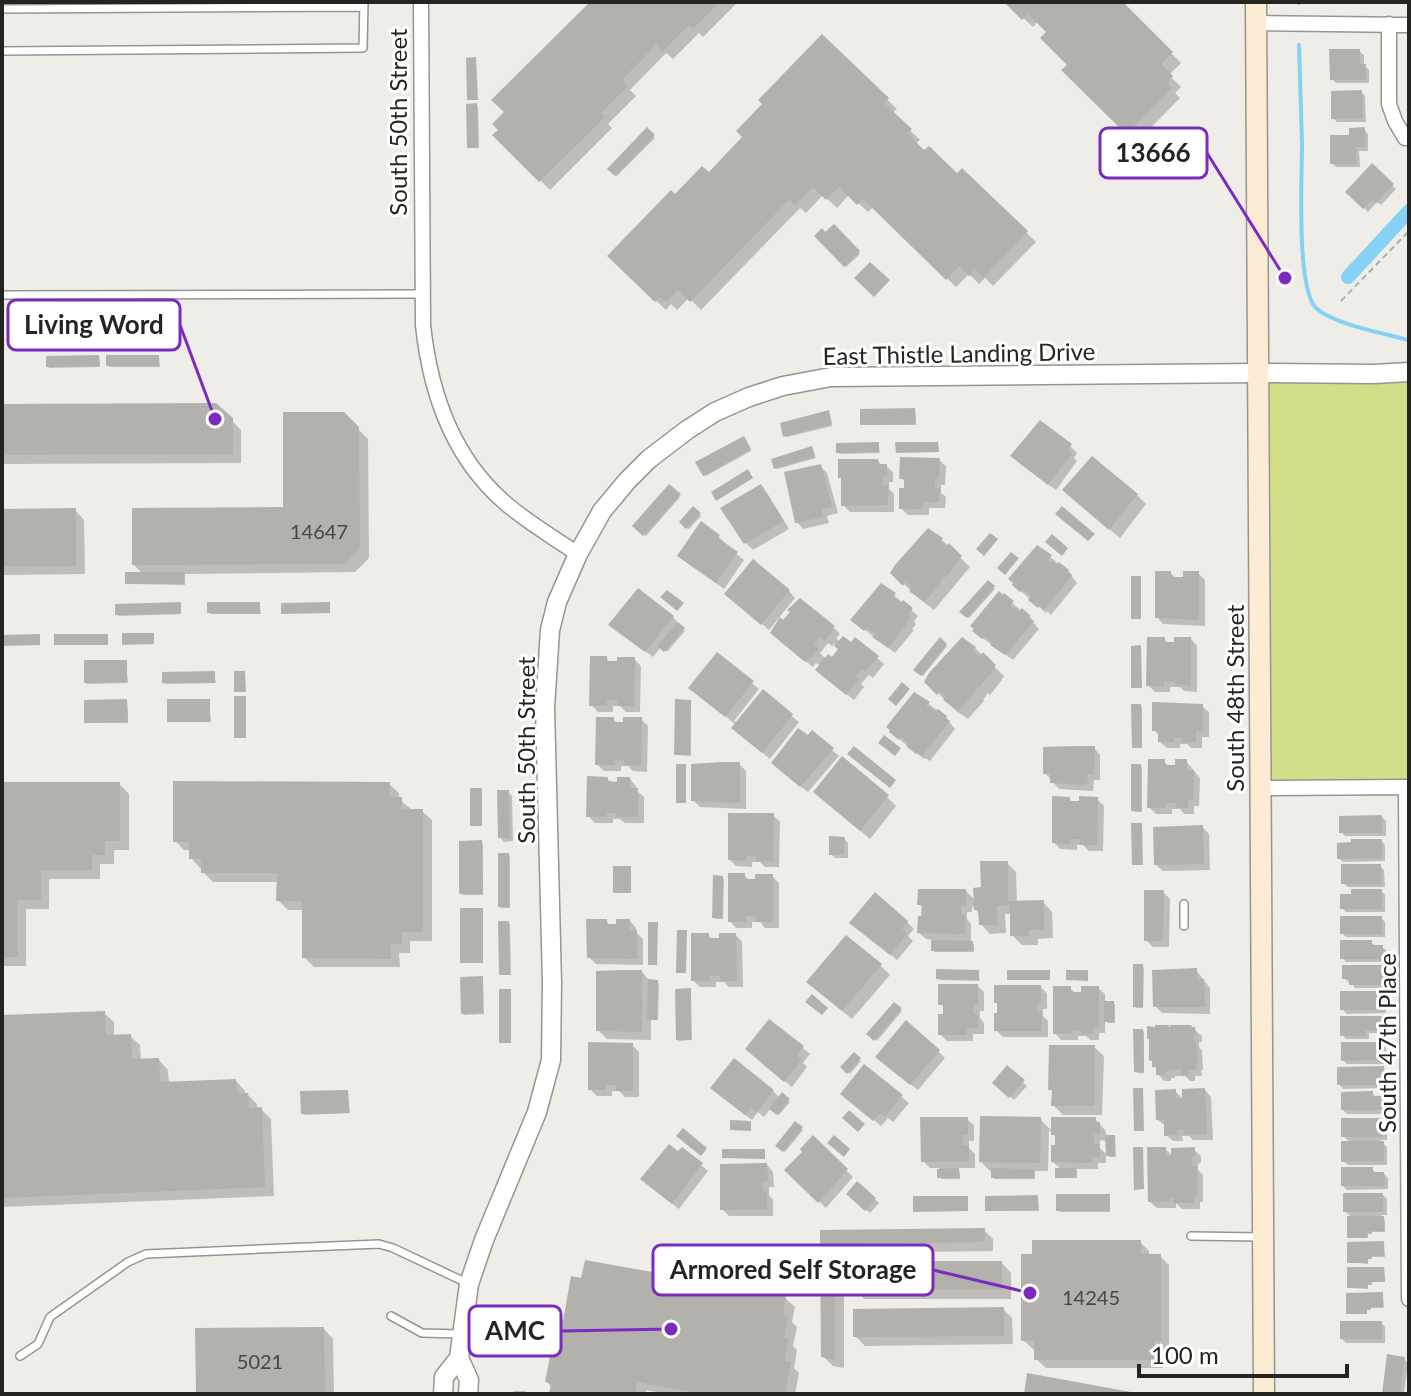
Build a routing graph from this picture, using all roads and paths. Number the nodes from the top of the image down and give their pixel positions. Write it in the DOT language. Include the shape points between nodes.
graph roads {
  1 [pos="421,2"];
  2 [pos="1256,2"];
  3 [pos="364,5"];
  4 [pos="2,9"];
  5 [pos="1256,23"];
  6 [pos="1389,24"];
  7 [pos="1409,25"];
  8 [pos="2,51"];
  9 [pos="1405,138"];
  10 [pos="1409,231"];
  11 [pos="423,294"];
  12 [pos="2,295"];
  13 [pos="1341,301"];
  14 [pos="1409,372"];
  15 [pos="1258,373"];
  16 [pos="578,554"];
  17 [pos="1408,787"];
  18 [pos="1260,788"];
  19 [pos="1184,904"];
  20 [pos="1184,926"];
  21 [pos="1408,980"];
  22 [pos="1409,1158"];
  23 [pos="1191,1236"];
  24 [pos="1263,1237"];
  25 [pos="469,1284"];
  26 [pos="1409,1299"];
  27 [pos="391,1316"];
  28 [pos="462,1334"];
  29 [pos="20,1356"];
  30 [pos="459,1358"];
  31 [pos="443,1394"];
  32 [pos="468,1394"];
  33 [pos="1264,1394"];
  1 -- 11 [label="street, South 50th Street"];
  2 -- 5 [label="main road, South 48th Street"];
  3 -- 4 [label="lane"];
  3 -- 8 [label="lane" via="363,48"];
  5 -- 6 [label="street"];
  5 -- 15 [label="main road, South 48th Street"];
  6 -- 7 [label="street"];
  6 -- 9 [label="street" via="1389,104"];
  10 -- 13 [label="path"];
  11 -- 12 [label="lane"];
  11 -- 16 [label="street, South 50th Street" via="429,369 459,446 501,500"];
  14 -- 15 [label="street, East Thistle Landing Drive"];
  15 -- 16 [label="street, East Thistle Landing Drive" via="869,375 783,386 715,412 649,459 602,511"];
  15 -- 18 [label="main road, South 48th Street"];
  16 -- 25 [label="street, South 50th Street" via="550,630 545,708 551,1060 537,1112"];
  17 -- 18 [label="street"];
  17 -- 21 [label="street, South 47th Place"];
  18 -- 24 [label="main road, South 48th Street"];
  19 -- 20 [label="lane"];
  21 -- 22 [label="street, South 47th Place"];
  22 -- 26 [label="street, South 47th Place"];
  23 -- 24 [label="lane"];
  24 -- 33 [label="main road, South 48th Street"];
  25 -- 28 [label="street, South 50th Street"];
  25 -- 29 [label="lane" via="379,1244 146,1254 50,1317 38,1344"];
  27 -- 28 [label="lane" via="422,1333"];
  28 -- 30 [label="street, South 50th Street"];
  30 -- 31 [label="street, South 50th Street" via="444,1377"];
  30 -- 32 [label="street, South 50th Street" via="469,1380"];
}
